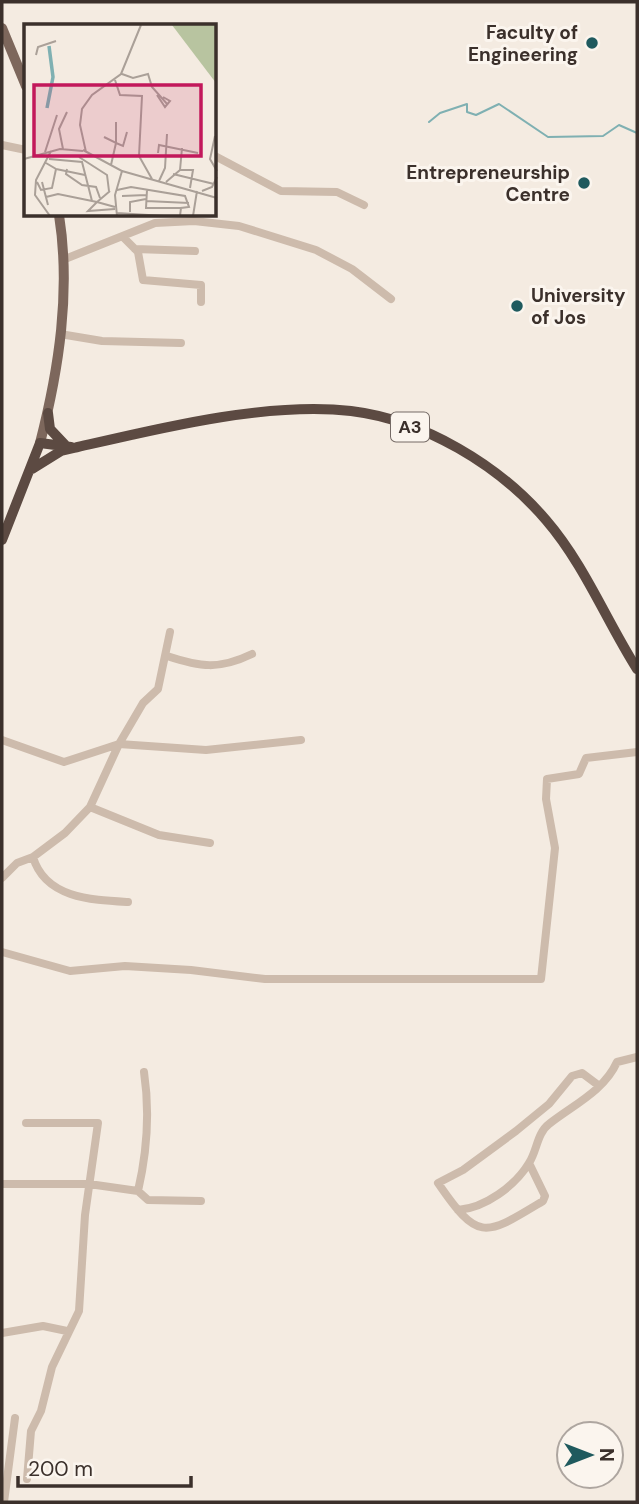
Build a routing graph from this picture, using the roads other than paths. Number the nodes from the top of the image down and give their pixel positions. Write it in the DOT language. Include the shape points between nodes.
graph roads {
  1 [pos="2,29"];
  2 [pos="24,81"];
  3 [pos="2,145"];
  4 [pos="24,150"];
  5 [pos="217,157"];
  6 [pos="364,205"];
  7 [pos="60,217"];
  8 [pos="124,238"];
  9 [pos="135,249"];
  10 [pos="195,251"];
  11 [pos="65,259"];
  12 [pos="391,299"];
  13 [pos="201,302"];
  14 [pos="61,334"];
  15 [pos="181,343"];
  16 [pos="48,413"];
  17 [pos="39,447"];
  18 [pos="67,449"];
  19 [pos="32,470"];
  20 [pos="2,540"];
  21 [pos="170,632"];
  22 [pos="252,654"];
  23 [pos="167,656"];
  24 [pos="637,669"];
  25 [pos="2,740"];
  26 [pos="301,740"];
  27 [pos="119,744"];
  28 [pos="637,752"];
  29 [pos="90,807"];
  30 [pos="210,843"];
  31 [pos="33,857"];
  32 [pos="2,878"];
  33 [pos="128,902"];
  34 [pos="2,952"];
  35 [pos="637,1057"];
  36 [pos="144,1072"];
  37 [pos="598,1085"];
  38 [pos="26,1123"];
  39 [pos="529,1163"];
  40 [pos="2,1184"];
  41 [pos="89,1184"];
  42 [pos="138,1191"];
  43 [pos="201,1201"];
  44 [pos="458,1210"];
  45 [pos="67,1331"];
  46 [pos="2,1334"];
  47 [pos="15,1418"];
  48 [pos="27,1479"];
  49 [pos="3,1501"];
  1 -- 2 [label="main road"];
  3 -- 4 [label="street"];
  5 -- 6 [label="street" via="281,191 337,192"];
  7 -- 11 [label="main road"];
  8 -- 9 [label="street"];
  8 -- 11 [label="street"];
  8 -- 12 [label="street" via="155,223 171,221 239,226 316,250 352,269"];
  9 -- 10 [label="street"];
  9 -- 13 [label="street" via="143,280 201,285"];
  11 -- 14 [label="main road"];
  14 -- 15 [label="street" via="103,341"];
  14 -- 16 [label="main road"];
  16 -- 17 [label="main road"];
  16 -- 18 [label="highway" via="50,429"];
  17 -- 18 [label="highway, A3"];
  17 -- 19 [label="highway"];
  18 -- 19 [label="highway, A3"];
  18 -- 24 [label="highway, A3" via="239,416 295,410 352,411 403,424 473,458 546,520"];
  19 -- 20 [label="highway"];
  21 -- 23 [label="street"];
  22 -- 23 [label="street" via="199,667"];
  23 -- 27 [label="street" via="159,689 143,704"];
  25 -- 27 [label="street" via="64,762"];
  26 -- 27 [label="street" via="206,750"];
  27 -- 29 [label="street"];
  28 -- 34 [label="street" via="586,758 579,774 547,779 555,848 541,979 265,979 125,966 70,971"];
  29 -- 30 [label="street" via="159,835"];
  29 -- 31 [label="street"];
  31 -- 32 [label="street" via="17,863"];
  31 -- 33 [label="street" via="38,873 63,891 88,900"];
  35 -- 37 [label="street" via="617,1062"];
  36 -- 42 [label="street" via="149,1100"];
  37 -- 39 [label="street" via="548,1125"];
  37 -- 44 [label="street" via="582,1073 572,1076 549,1104 516,1131 438,1183"];
  38 -- 41 [label="street" via="98,1123"];
  39 -- 44 [label="street" via="492,1199"];
  39 -- 44 [label="street" via="545,1196 543,1201 496,1228 468,1224"];
  40 -- 41 [label="street"];
  41 -- 42 [label="street"];
  41 -- 45 [label="street" via="79,1311"];
  42 -- 43 [label="street" via="148,1199"];
  45 -- 46 [label="street" via="43,1326"];
  45 -- 48 [label="street" via="31,1431"];
  47 -- 49 [label="street"];
}
